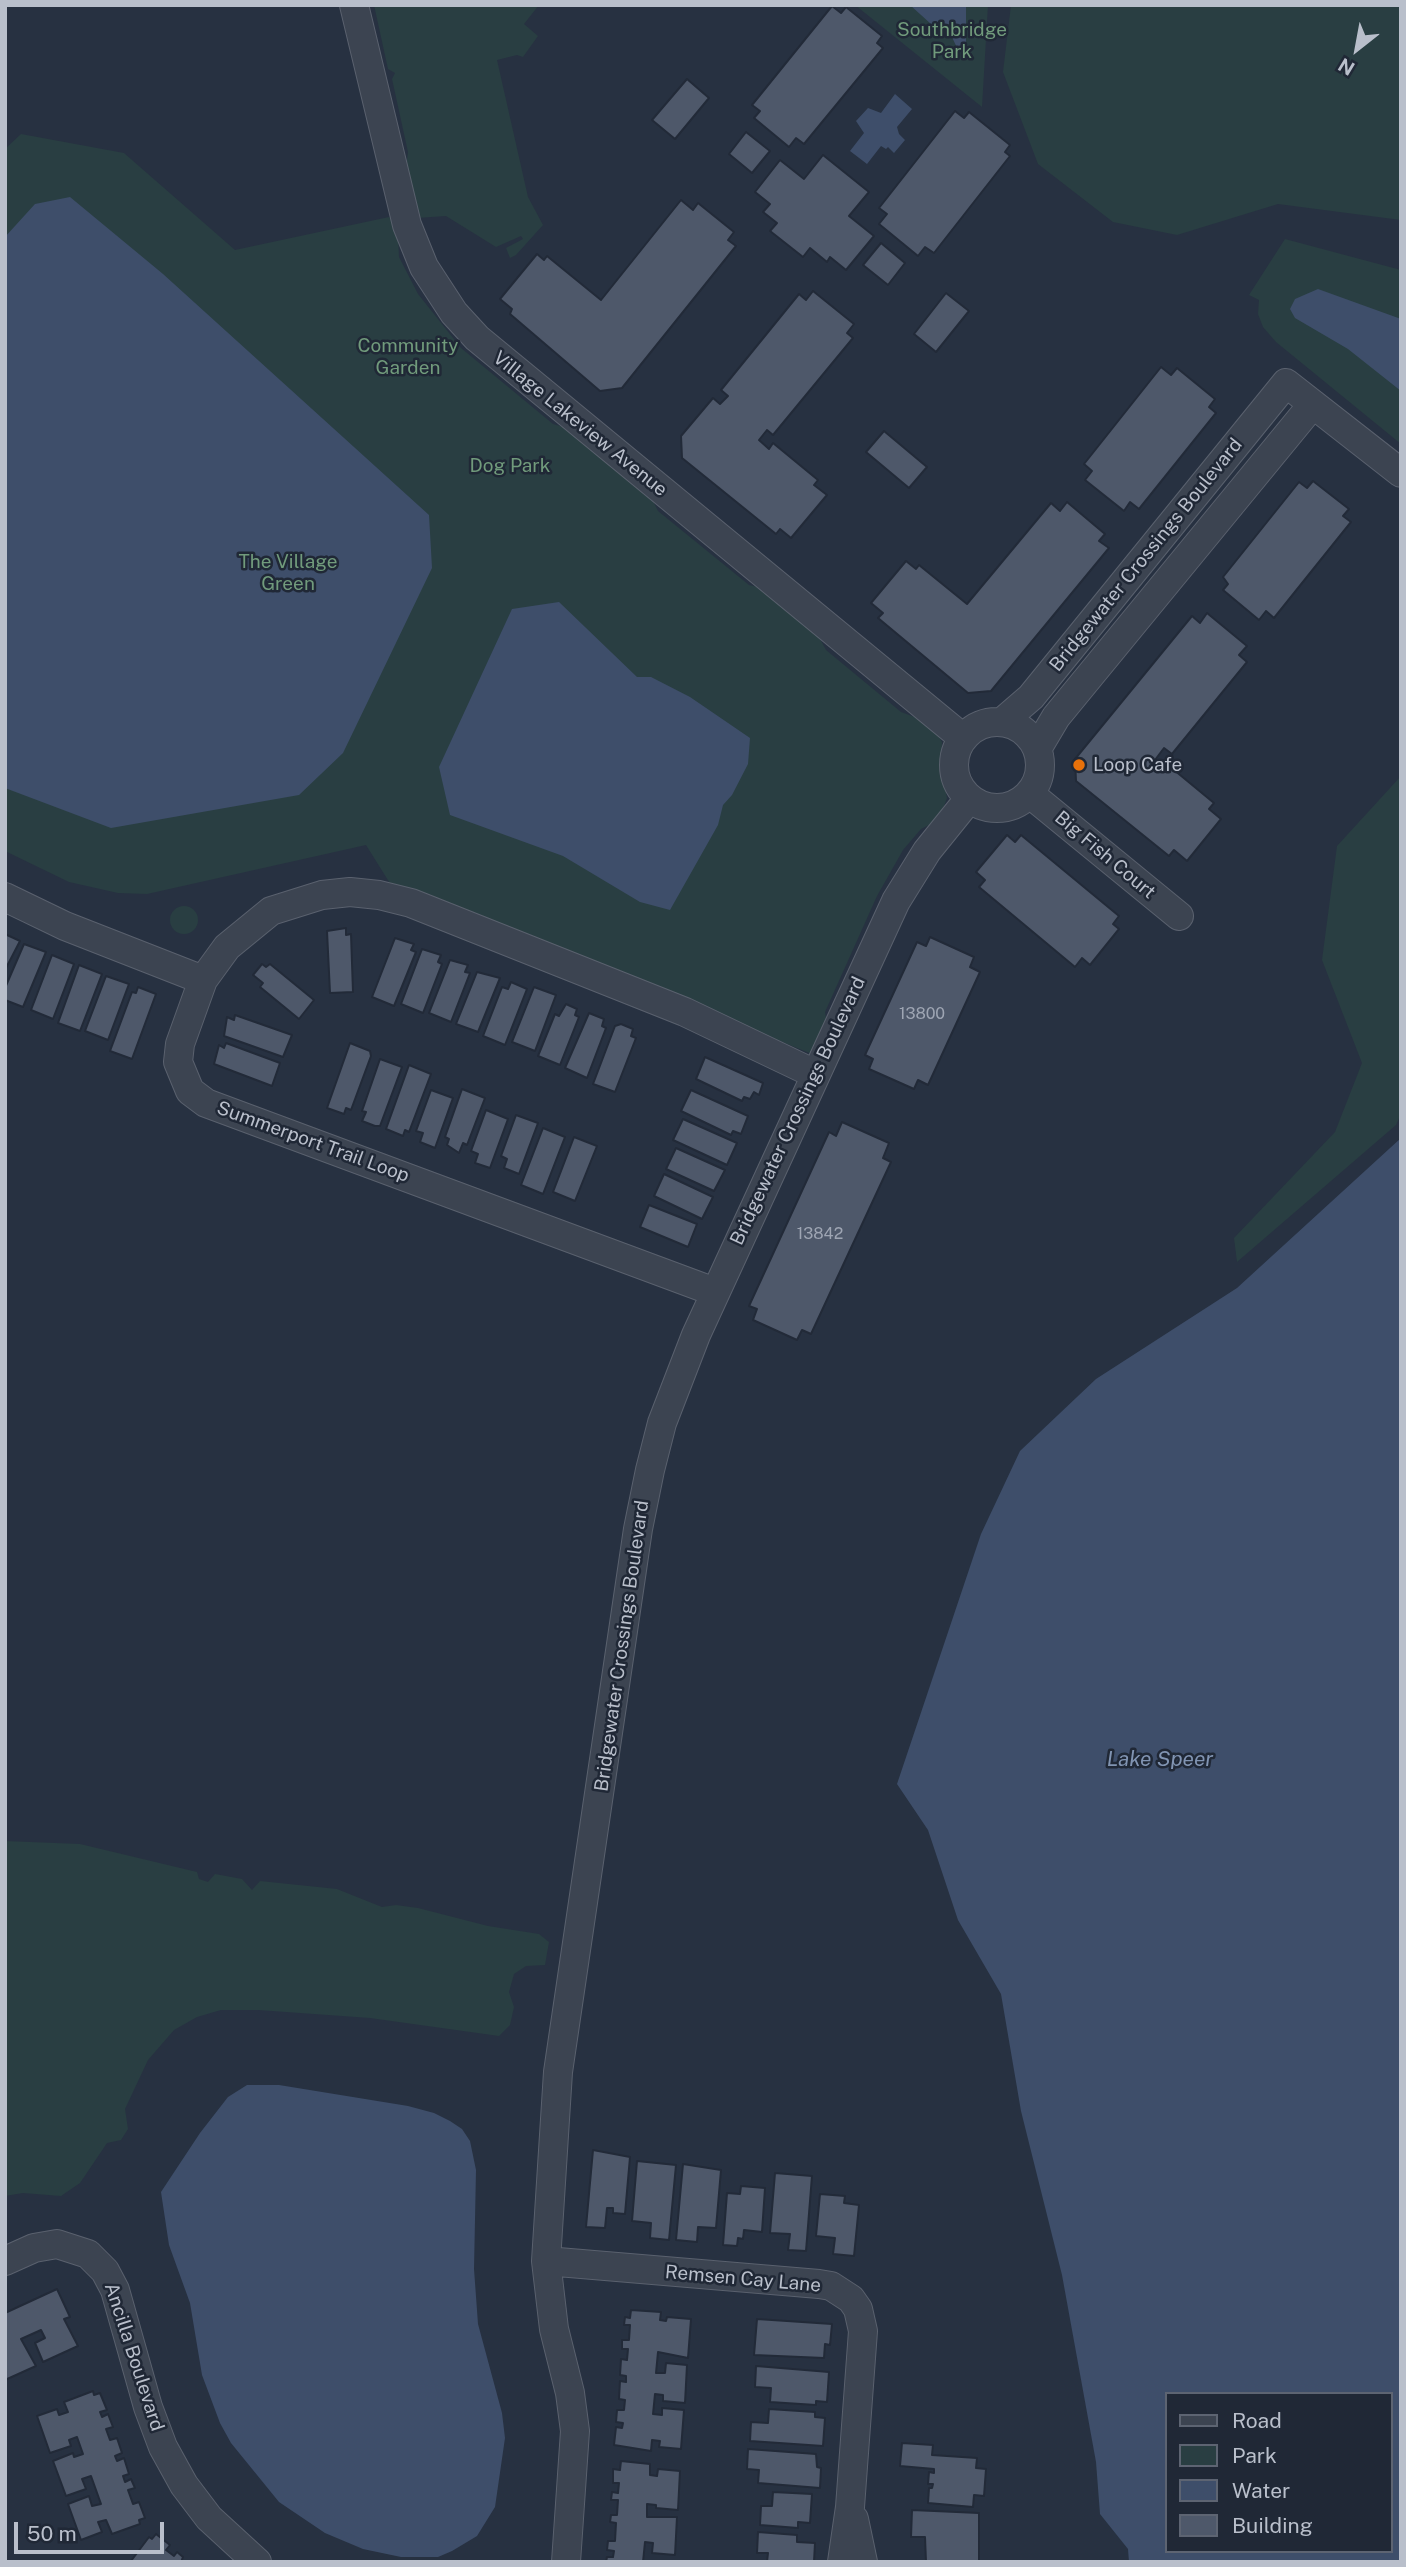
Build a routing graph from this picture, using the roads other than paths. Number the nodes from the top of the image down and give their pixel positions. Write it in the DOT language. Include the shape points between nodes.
graph roads {
  1 [pos="354,5"];
  2 [pos="1313,404"];
  3 [pos="1401,473"];
  4 [pos="1002,722"];
  5 [pos="963,738"];
  6 [pos="1037,749"];
  7 [pos="1030,794"];
  8 [pos="969,799"];
  9 [pos="5,897"];
  10 [pos="1179,916"];
  11 [pos="203,980"];
  12 [pos="815,1074"];
  13 [pos="715,1292"];
  14 [pos="5,2261"];
  15 [pos="546,2261"];
  16 [pos="850,2507"];
  17 [pos="257,2562"];
  18 [pos="566,2562"];
  19 [pos="842,2562"];
  20 [pos="863,2562"];
  1 -- 5 [label="street, Village Lakeview Avenue" via="407,225 424,267 454,313 477,338"];
  2 -- 3 [label="street"];
  2 -- 4 [label="street, Bridgewater Crossings Boulevard" via="1286,383 1031,697"];
  2 -- 6 [label="street, Bridgewater Crossings Boulevard" via="1056,717"];
  4 -- 5 [label="street" via="980,725"];
  4 -- 6 [label="street" via="1023,731"];
  5 -- 8 [label="street" via="953,770"];
  6 -- 7 [label="street" via="1040,772"];
  7 -- 8 [label="street" via="1001,809"];
  7 -- 10 [label="street, Big Fish Court"];
  8 -- 12 [label="street, Bridgewater Crossings Boulevard" via="927,851 896,901"];
  9 -- 11 [label="street" via="65,926"];
  11 -- 12 [label="street, Summerport Trail Loop" via="227,947 271,911 322,895 379,895 411,903 685,1012"];
  11 -- 13 [label="street, Summerport Trail Loop" via="178,1062 190,1091 206,1103"];
  12 -- 13 [label="street, Bridgewater Crossings Boulevard"];
  13 -- 15 [label="street, Bridgewater Crossings Boulevard" via="662,1423 638,1529 564,2022"];
  14 -- 17 [label="street, Ancilla Boulevard" via="57,2244 88,2254 105,2271 168,2457 209,2518"];
  15 -- 16 [label="street, Remsen Cay Lane" via="818,2284 831,2286 851,2299 863,2331"];
  15 -- 18 [label="street, Bridgewater Crossings Boulevard" via="554,2329 575,2431"];
  16 -- 19 [label="street, Remsen Cay Lane"];
  16 -- 20 [label="street, Remsen Cay Lane"];
}
